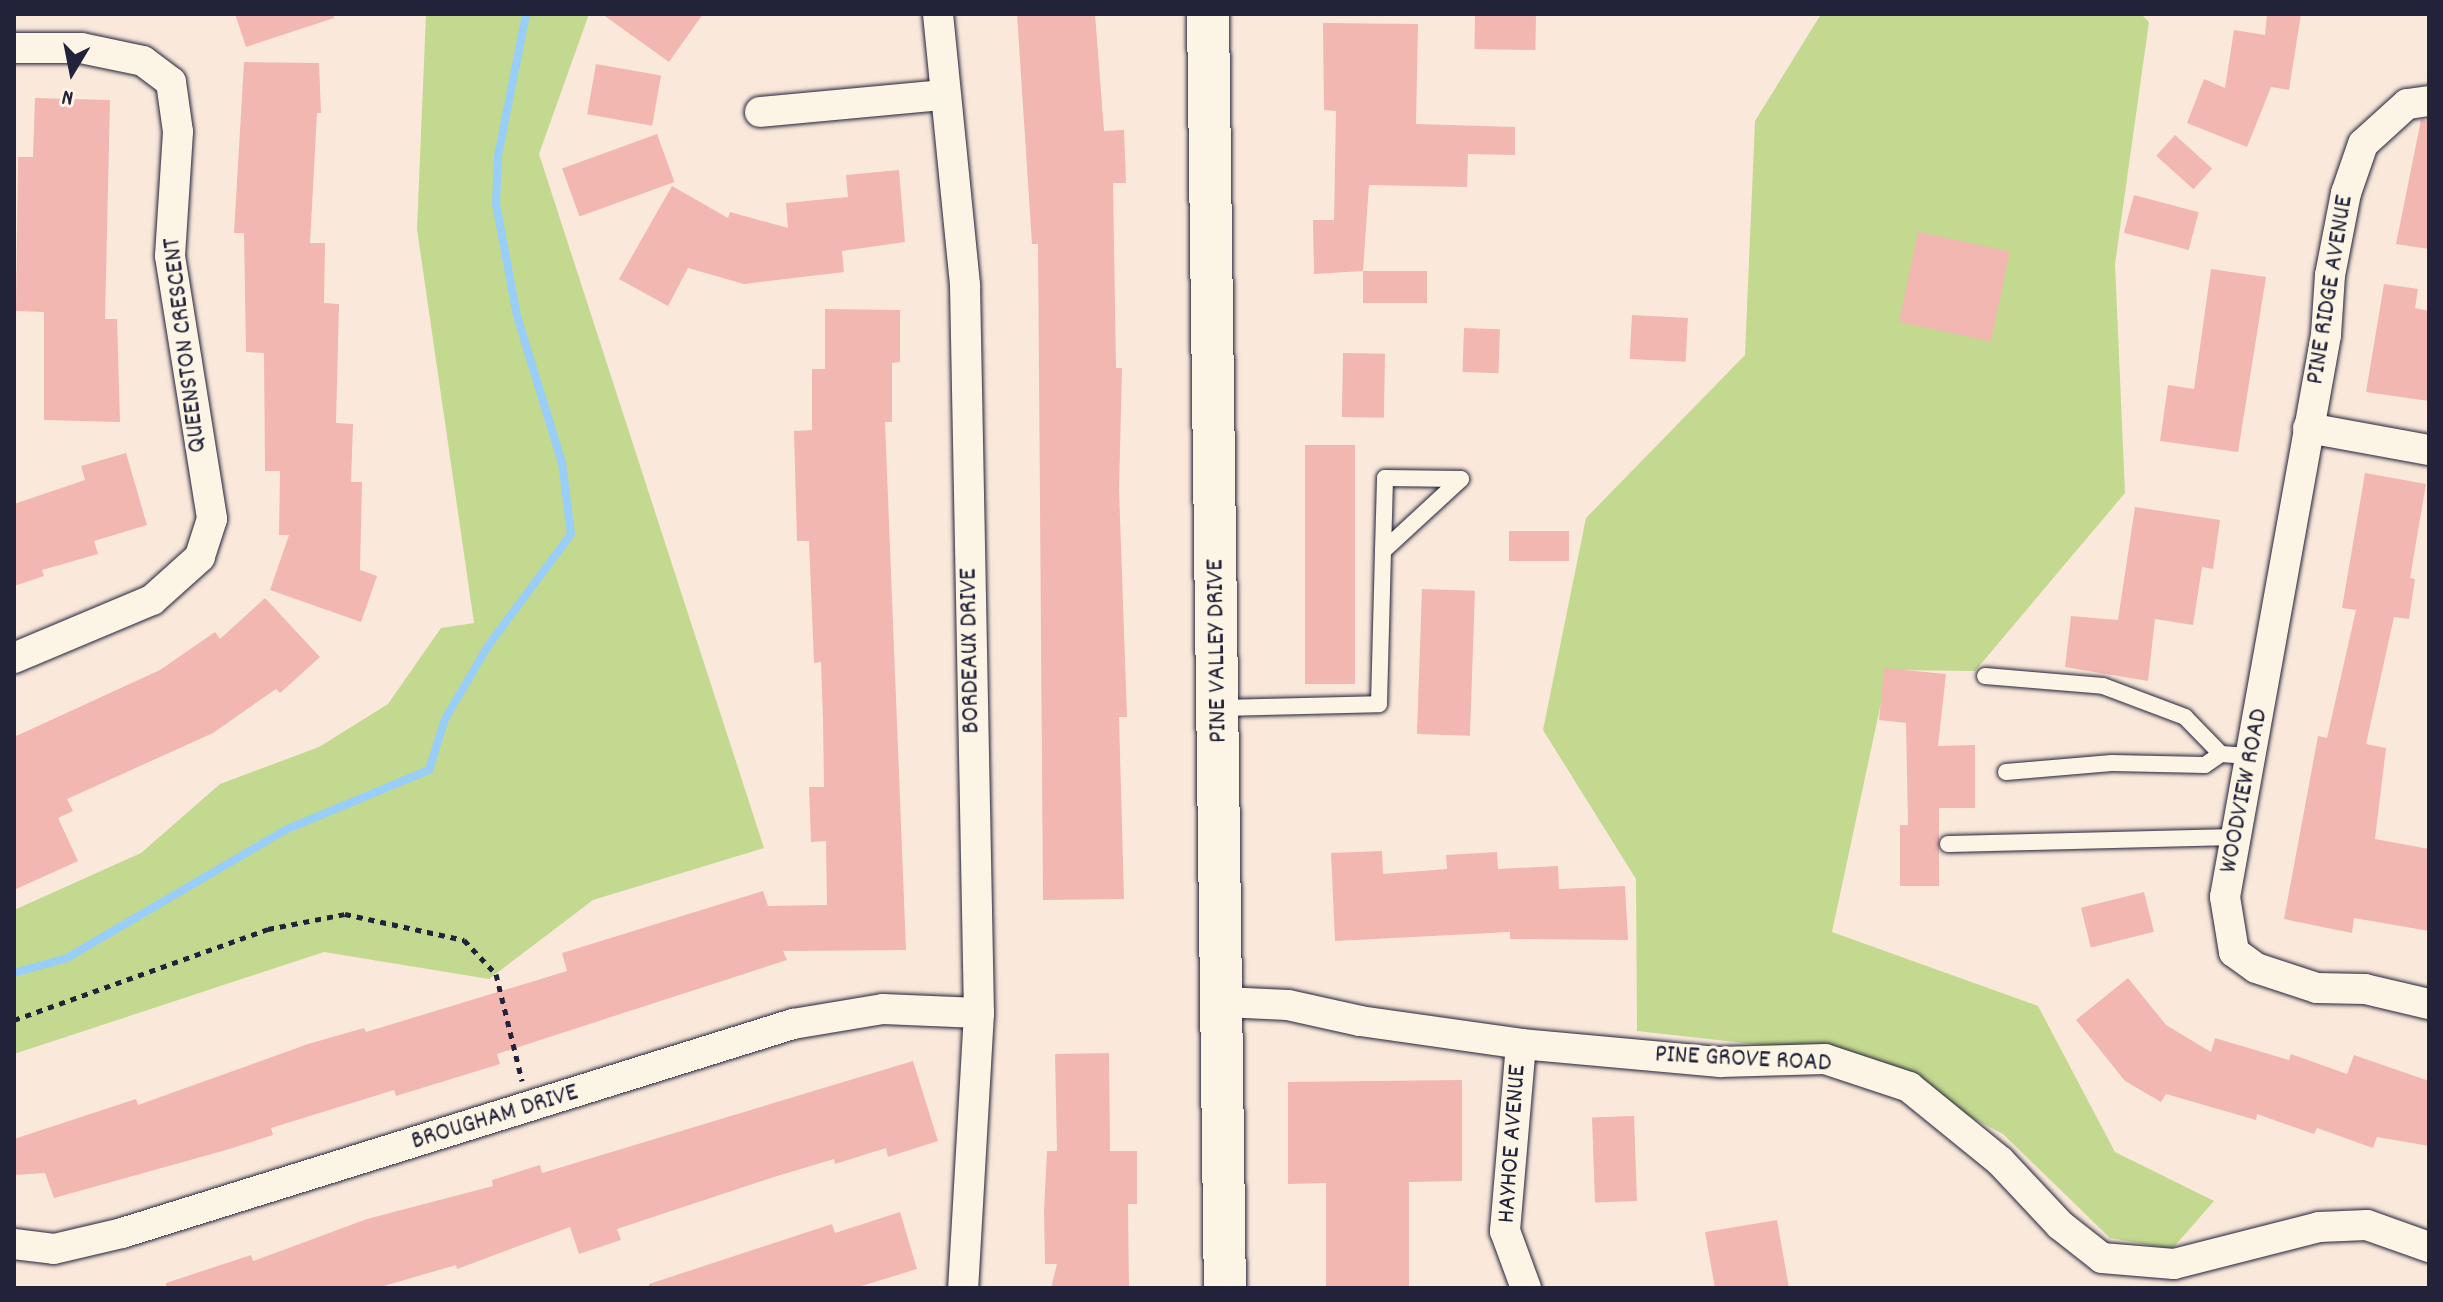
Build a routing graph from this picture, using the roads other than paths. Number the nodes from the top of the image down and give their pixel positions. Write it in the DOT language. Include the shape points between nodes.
graph roads {
  1 [pos="938,14"];
  2 [pos="1208,14"];
  3 [pos="14,48"];
  4 [pos="945,95"];
  5 [pos="2429,101"];
  6 [pos="760,112"];
  7 [pos="2308,428"];
  8 [pos="2429,450"];
  9 [pos="1383,551"];
  10 [pos="14,658"];
  11 [pos="1985,676"];
  12 [pos="1219,708"];
  13 [pos="2221,754"];
  14 [pos="2252,756"];
  15 [pos="2006,772"];
  16 [pos="2237,837"];
  17 [pos="1948,844"];
  18 [pos="1223,1002"];
  19 [pos="2429,1004"];
  20 [pos="979,1013"];
  21 [pos="1521,1044"];
  22 [pos="14,1244"];
  23 [pos="2429,1247"];
  24 [pos="963,1288"];
  25 [pos="1225,1288"];
  26 [pos="1526,1288"];
  1 -- 4 [label="street, BORDEAUX DRIVE"];
  2 -- 12 [label="main road, PINE VALLEY DRIVE"];
  3 -- 10 [label="street, QUEENSTON CRESCENT" via="81,48 143,61 171,82 178,132 170,256 212,519 200,557 152,600"];
  4 -- 6 [label="street"];
  4 -- 20 [label="street, BORDEAUX DRIVE" via="965,285"];
  5 -- 7 [label="street, PINE RIDGE AVENUE" via="2407,104 2363,144 2346,193"];
  7 -- 8 [label="street"];
  7 -- 14 [label="street, WOODVIEW ROAD"];
  9 -- 9 [label="lane" via="1385,478 1461,479 1417,520"];
  9 -- 12 [label="lane" via="1379,704"];
  11 -- 13 [label="lane" via="2103,686 2185,717"];
  12 -- 18 [label="main road, PINE VALLEY DRIVE"];
  13 -- 14 [label="lane"];
  13 -- 15 [label="lane" via="2205,765 2112,763"];
  14 -- 16 [label="street, WOODVIEW ROAD"];
  16 -- 17 [label="lane"];
  16 -- 19 [label="street, WOODVIEW ROAD" via="2225,897 2234,952 2256,968 2317,988 2365,989"];
  18 -- 21 [label="street, PINE GROVE ROAD" via="1288,1005"];
  18 -- 25 [label="main road, PINE VALLEY DRIVE"];
  20 -- 22 [label="street, BROUGHAM DRIVE" via="883,1009 793,1024 122,1233 54,1249"];
  20 -- 24 [label="street, BORDEAUX DRIVE"];
  21 -- 23 [label="street, PINE GROVE ROAD" via="1720,1062 1825,1059 1868,1071 1909,1087 2000,1161 2060,1225 2102,1258 2174,1264 2319,1227 2355,1226"];
  21 -- 26 [label="street, HAYHOE AVENUE" via="1505,1231"];
}
